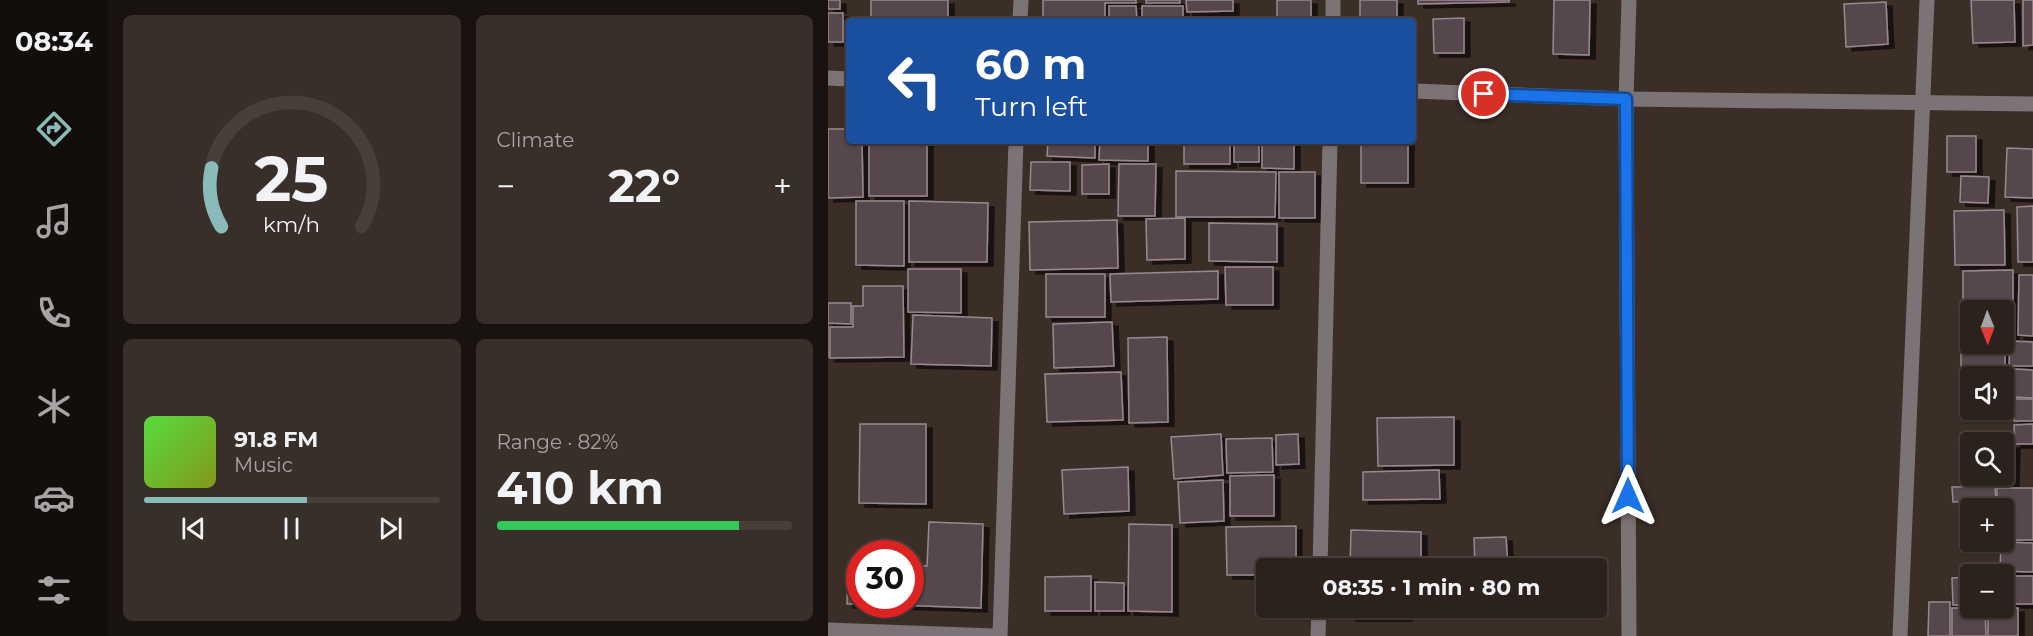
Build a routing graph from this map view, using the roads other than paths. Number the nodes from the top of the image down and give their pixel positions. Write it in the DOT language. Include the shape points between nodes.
graph roads {
  1 [pos="1021,0"];
  2 [pos="1333,0"];
  3 [pos="1629,0"];
  4 [pos="1927,0"];
  5 [pos="1020,18"];
  6 [pos="1333,18"];
  7 [pos="828,78"];
  8 [pos="846,79"];
  9 [pos="1416,91"];
  10 [pos="1626,99"];
  11 [pos="1924,103"];
  12 [pos="2033,104"];
  13 [pos="1016,144"];
  14 [pos="1330,144"];
  15 [pos="1320,558"];
  16 [pos="1318,618"];
  17 [pos="828,630"];
  18 [pos="994,636"];
  19 [pos="1000,636"];
  20 [pos="1318,636"];
  21 [pos="1629,636"];
  22 [pos="1900,636"];
  1 -- 5 [label="street"];
  2 -- 6 [label="street"];
  3 -- 10 [label="street"];
  4 -- 11 [label="street"];
  7 -- 8 [label="street"];
  9 -- 10 [label="street"];
  10 -- 11 [label="street"];
  10 -- 21 [label="street"];
  11 -- 12 [label="street"];
  11 -- 22 [label="street"];
  13 -- 19 [label="street"];
  14 -- 15 [label="street"];
  16 -- 20 [label="street"];
  17 -- 18 [label="street"];
}
